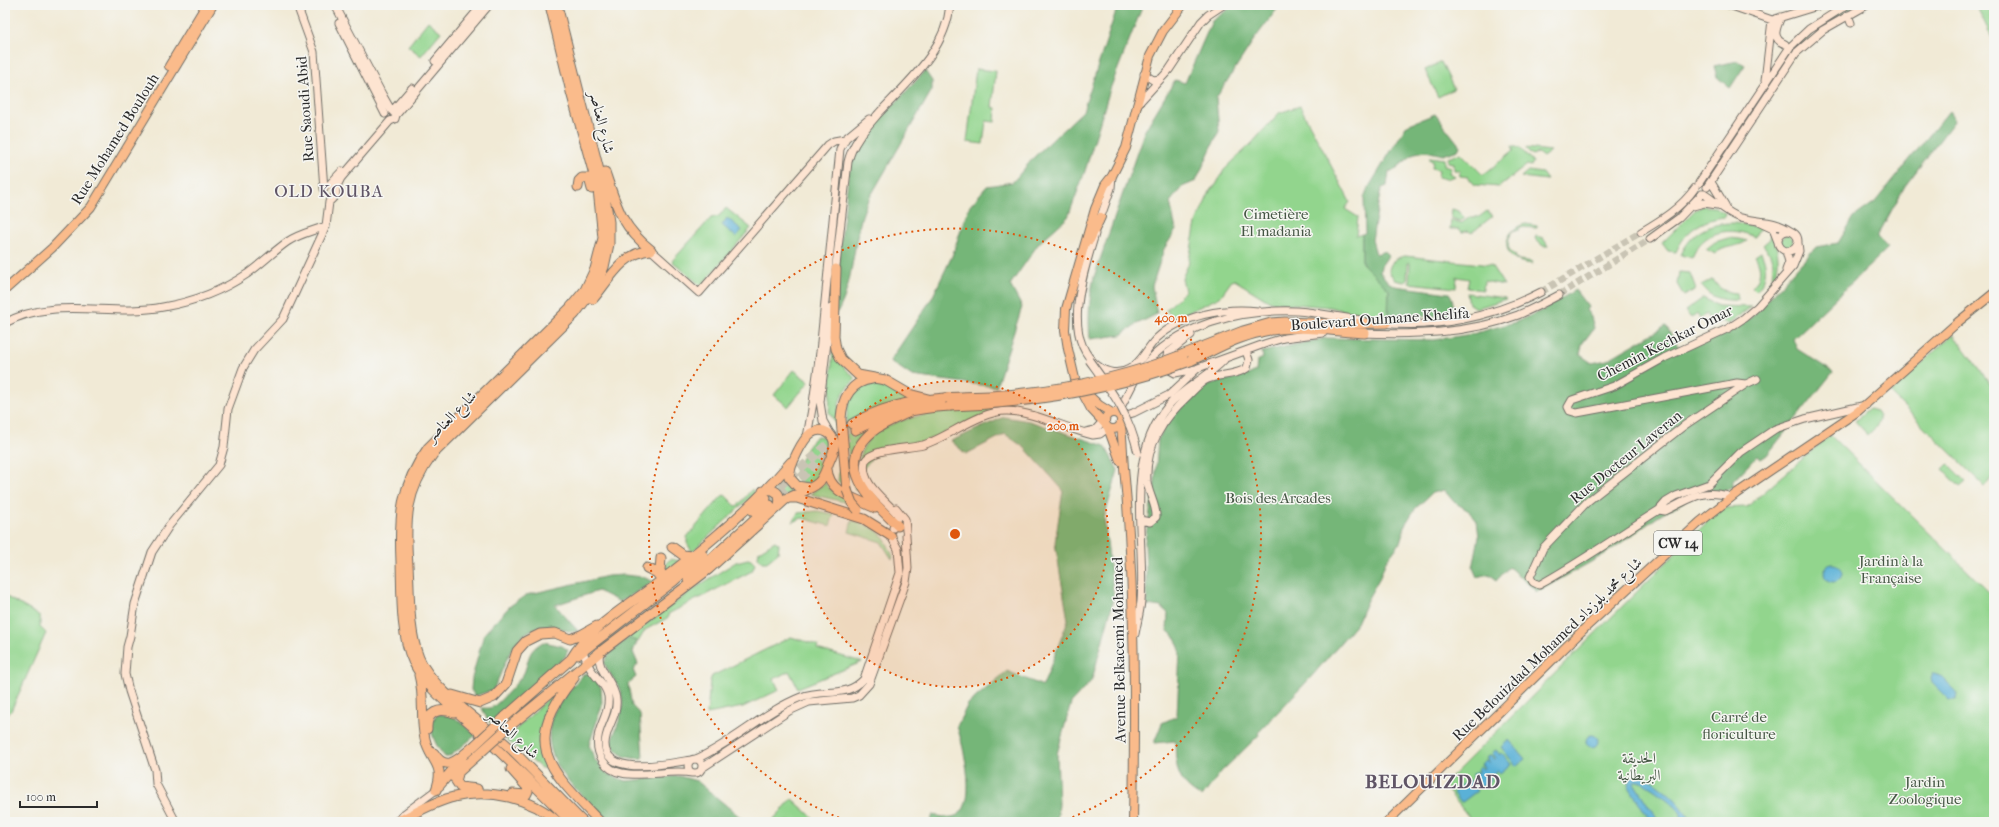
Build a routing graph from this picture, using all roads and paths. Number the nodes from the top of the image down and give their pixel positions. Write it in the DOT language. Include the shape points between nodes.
graph roads {
  1 [pos="206,5"];
  2 [pos="213,5"];
  3 [pos="297,5"];
  4 [pos="330,5"];
  5 [pos="335,5"];
  6 [pos="482,5"];
  7 [pos="489,5"];
  8 [pos="550,5"];
  9 [pos="557,5"];
  10 [pos="950,5"];
  11 [pos="1183,5"];
  12 [pos="1223,5"];
  13 [pos="1730,5"];
  14 [pos="1821,5"];
  15 [pos="1847,5"];
  16 [pos="1867,5"];
  17 [pos="1848,15"];
  18 [pos="1781,17"];
  19 [pos="1772,20"];
  20 [pos="1851,23"];
  21 [pos="1786,44"];
  22 [pos="922,64"];
  23 [pos="1144,74"];
  24 [pos="1160,79"];
  25 [pos="419,83"];
  26 [pos="1765,84"];
  27 [pos="1137,105"];
  28 [pos="585,114"];
  29 [pos="390,115"];
  30 [pos="846,138"];
  31 [pos="855,145"];
  32 [pos="1112,176"];
  33 [pos="1697,185"];
  34 [pos="578,187"];
  35 [pos="1706,189"];
  36 [pos="329,191"];
  37 [pos="1724,206"];
  38 [pos="1688,210"];
  39 [pos="1101,217"];
  40 [pos="1750,219"];
  41 [pos="326,226"];
  42 [pos="1641,232"];
  43 [pos="1792,232"];
  44 [pos="602,238"];
  45 [pos="1650,240"];
  46 [pos="1778,242"];
  47 [pos="1798,243"];
  48 [pos="651,250"];
  49 [pos="1786,251"];
  50 [pos="836,269"];
  51 [pos="1075,273"];
  52 [pos="5,284"];
  53 [pos="5,290"];
  54 [pos="1772,290"];
  55 [pos="1540,292"];
  56 [pos="1994,293"];
  57 [pos="1559,294"];
  58 [pos="1266,312"];
  59 [pos="5,323"];
  60 [pos="1386,323"];
  61 [pos="1210,324"];
  62 [pos="1365,333"];
  63 [pos="1246,351"];
  64 [pos="1228,357"];
  65 [pos="1187,358"];
  66 [pos="1089,360"];
  67 [pos="527,362"];
  68 [pos="1198,368"];
  69 [pos="877,379"];
  70 [pos="1757,380"];
  71 [pos="1746,384"];
  72 [pos="1079,386"];
  73 [pos="928,399"];
  74 [pos="947,402"];
  75 [pos="1866,405"];
  76 [pos="910,412"];
  77 [pos="1117,417"];
  78 [pos="1106,424"];
  79 [pos="832,438"];
  80 [pos="806,440"];
  81 [pos="795,458"];
  82 [pos="827,468"];
  83 [pos="1124,477"];
  84 [pos="867,478"];
  85 [pos="798,489"];
  86 [pos="1732,497"];
  87 [pos="787,498"];
  88 [pos="1140,499"];
  89 [pos="769,500"];
  90 [pos="809,502"];
  91 [pos="1660,510"];
  92 [pos="885,514"];
  93 [pos="1140,520"];
  94 [pos="896,531"];
  95 [pos="672,547"];
  96 [pos="692,556"];
  97 [pos="661,558"];
  98 [pos="647,568"];
  99 [pos="663,579"];
  100 [pos="640,607"];
  101 [pos="612,617"];
  102 [pos="1134,642"];
  103 [pos="583,652"];
  104 [pos="600,652"];
  105 [pos="571,660"];
  106 [pos="588,662"];
  107 [pos="416,665"];
  108 [pos="446,693"];
  109 [pos="460,716"];
  110 [pos="495,748"];
  111 [pos="476,750"];
  112 [pos="694,759"];
  113 [pos="702,768"];
  114 [pos="692,773"];
  115 [pos="458,774"];
  116 [pos="436,790"];
  117 [pos="176,822"];
  118 [pos="398,822"];
  119 [pos="558,822"];
  120 [pos="572,822"];
  121 [pos="583,822"];
  122 [pos="600,822"];
  123 [pos="1133,822"];
  124 [pos="1387,822"];
  1 -- 52 [label="main road" via="93,196 76,217"];
  2 -- 53 [label="main road, Rue Mohamed Boulouh" via="91,207 68,232"];
  3 -- 36 [label="main road, Rue Saoudi Abid" via="314,52"];
  4 -- 29 [label="main road"];
  5 -- 29 [label="main road"];
  6 -- 25 [label="main road"];
  7 -- 25 [label="main road"];
  8 -- 44 [label="highway" via="598,188"];
  9 -- 28 [label="highway, شارع العناصر"];
  10 -- 22 [label="main road" via="943,35"];
  11 -- 23 [label="main road" via="1156,43"];
  12 -- 24 [label="main road" via="1201,22"];
  13 -- 19 [label="main road"];
  14 -- 18 [label="main road"];
  15 -- 26 [label="main road" via="1825,17 1797,40"];
  16 -- 17 [label="main road"];
  17 -- 20 [label="main road"];
  17 -- 35 [label="main road" via="1823,30 1796,53"];
  18 -- 19 [label="main road"];
  18 -- 21 [label="main road" via="1776,36 1778,41"];
  19 -- 26 [label="main road"];
  22 -- 30 [label="main road" via="866,122"];
  22 -- 31 [label="main road" via="868,125"];
  23 -- 24 [label="main road" via="1153,80"];
  23 -- 27 [label="main road"];
  24 -- 27 [label="main road"];
  25 -- 29 [label="main road"];
  26 -- 33 [label="main road"];
  27 -- 32 [label="main road" via="1126,148"];
  28 -- 48 [label="highway" via="624,222 636,238"];
  28 -- 67 [label="highway, شارع العناصر" via="604,190 609,222 609,244 604,267 596,286 575,314"];
  29 -- 36 [label="main road"];
  30 -- 31 [label="main road" via="854,137"];
  30 -- 31 [label="main road" via="846,147"];
  30 -- 48 [label="main road" via="828,145 699,293"];
  30 -- 80 [label="main road" via="840,149 828,282"];
  31 -- 50 [label="main road" via="848,162"];
  32 -- 39 [label="main road"];
  32 -- 51 [label="main road" via="1095,209"];
  33 -- 35 [label="main road" via="1705,184"];
  33 -- 35 [label="main road" via="1698,194"];
  33 -- 42 [label="main road" via="1673,212"];
  34 -- 44 [label="highway" via="582,178 589,178"];
  35 -- 37 [label="main road"];
  35 -- 37 [label="main road"];
  35 -- 38 [label="main road"];
  36 -- 41 [label="main road"];
  37 -- 38 [label="main road" via="1704,203"];
  37 -- 40 [label="main road" via="1740,217"];
  38 -- 45 [label="main road"];
  39 -- 51 [label="main road"];
  39 -- 66 [label="main road" via="1078,301 1080,334"];
  40 -- 43 [label="main road" via="1771,222"];
  40 -- 46 [label="main road" via="1770,227"];
  41 -- 59 [label="main road" via="287,242 267,260 232,283 185,302 146,309 49,309 26,314"];
  41 -- 117 [label="main road" via="283,319 254,350 243,368 228,409 224,447 219,465 169,526 152,552 135,604 125,674 155,770 156,784"];
  43 -- 46 [label="main road" via="1781,234"];
  43 -- 47 [label="main road" via="1797,236"];
  44 -- 107 [label="highway" via="595,269 585,290 570,308 428,448 407,484 399,527 404,620 408,646"];
  46 -- 49 [label="main road"];
  47 -- 49 [label="main road" via="1795,248"];
  47 -- 54 [label="main road" via="1796,259"];
  48 -- 67 [label="highway" via="637,252 628,257 587,307"];
  49 -- 54 [label="main road" via="1789,264"];
  50 -- 69 [label="highway" via="836,348 840,359 858,375"];
  50 -- 79 [label="main road" via="820,402 823,421"];
  51 -- 72 [label="main road" via="1066,309 1065,330 1071,366"];
  54 -- 71 [label="main road, Chemin Kechkar Omar" via="1749,314 1729,328 1664,358 1614,386 1572,400 1568,407 1570,411 1577,413 1737,383"];
  55 -- 60 [label="main road, Boulevard Oulmane Khelifa" via="1516,303 1468,318 1409,324"];
  56 -- 75 [label="main road, Rue Belouizdad Mohamed شارع محمد بلوزداد / CW 14" via="1956,323"];
  57 -- 62 [label="main road, Boulevard Oulmane Khelifa" via="1518,315 1491,324 1439,332"];
  58 -- 60 [label="main road, Boulevard Oulmane Khelifa" via="1313,312"];
  58 -- 61 [label="main road" via="1233,317"];
  58 -- 66 [label="main road, bridge" via="1246,309 1213,312 1172,328 1157,338 1129,370 1111,373"];
  60 -- 65 [label="highway" via="1271,324 1243,331"];
  61 -- 68 [label="main road" via="1179,343 1166,358 1166,365 1175,373"];
  61 -- 77 [label="main road" via="1174,339 1159,351 1129,388"];
  62 -- 63 [label="main road, Boulevard Oulmane Khelifa" via="1317,333 1284,338"];
  62 -- 65 [label="highway" via="1303,329 1271,330 1251,334"];
  63 -- 64 [label="main road, Boulevard Oulmane Khelifa"];
  63 -- 93 [label="main road" via="1249,360 1247,368 1238,373 1204,381 1165,420 1148,459 1148,488 1156,517 1150,522"];
  64 -- 68 [label="main road, Boulevard Oulmane Khelifa"];
  64 -- 88 [label="main road" via="1186,388 1156,424 1144,457"];
  65 -- 74 [label="highway, bridge" via="1119,384 1077,393 1022,402"];
  66 -- 88 [label="main road, bridge" via="1119,401 1128,419 1138,453"];
  67 -- 108 [label="highway, شارع العناصر" via="433,454 420,472 412,492 406,534 413,634 420,659 432,679"];
  68 -- 77 [label="main road" via="1169,395 1146,407"];
  69 -- 73 [label="highway" via="891,383 909,394"];
  69 -- 94 [label="highway, bridge" via="858,383 843,402 840,419 847,490 858,510"];
  70 -- 71 [label="main road, Chemin Kechkar Omar"];
  71 -- 91 [label="main road, Rue Docteur Laveran" via="1685,425 1588,501 1543,548 1530,577 1533,582 1540,585 1587,559"];
  72 -- 77 [label="main road" via="1099,405"];
  72 -- 78 [label="main road" via="1088,405"];
  73 -- 74 [label="highway"];
  73 -- 76 [label="highway" via="875,413 853,427"];
  74 -- 76 [label="highway"];
  75 -- 86 [label="main road, Rue Belouizdad Mohamed شارع محمد بلوزداد / CW 14" via="1841,425"];
  75 -- 91 [label="main road, Rue Docteur Laveran" via="1805,419 1766,434 1741,452 1709,484 1676,496 1666,502"];
  76 -- 92 [label="highway" via="872,431 858,451 856,469 861,485 870,500"];
  77 -- 78 [label="main road"];
  77 -- 78 [label="main road" via="1115,429"];
  77 -- 83 [label="main road"];
  78 -- 83 [label="main road"];
  78 -- 84 [label="main road" via="1097,435 1014,411 997,412 925,444 872,455 867,458 865,465"];
  79 -- 80 [label="highway" via="829,433 821,430 811,434"];
  79 -- 82 [label="highway" via="835,446"];
  80 -- 81 [label="highway"];
  81 -- 85 [label="highway" via="789,477"];
  81 -- 89 [label="highway"];
  82 -- 85 [label="highway" via="819,482 809,488"];
  82 -- 92 [label="highway" via="828,479 835,489"];
  83 -- 102 [label="main road, Avenue Belkacemi Mohamed"];
  84 -- 94 [label="main road" via="872,488 896,512"];
  84 -- 94 [label="main road" via="902,514 905,522"];
  85 -- 87 [label="highway"];
  85 -- 90 [label="highway"];
  86 -- 91 [label="main road, Rue Docteur Laveran" via="1709,492 1665,511"];
  86 -- 124 [label="main road, Rue Belouizdad Mohamed شارع محمد بلوزداد / CW 14" via="1700,522 1586,627"];
  87 -- 89 [label="highway"];
  87 -- 90 [label="highway"];
  88 -- 93 [label="main road"];
  89 -- 96 [label="highway"];
  89 -- 100 [label="highway"];
  89 -- 104 [label="highway" via="709,569"];
  90 -- 94 [label="highway" via="864,518"];
  92 -- 94 [label="highway"];
  93 -- 102 [label="main road" via="1141,601"];
  94 -- 112 [label="main road" via="900,572 864,679 848,691 817,692 800,697 715,750"];
  94 -- 113 [label="main road" via="908,568 906,582 869,684 859,695 852,698 809,702 789,711"];
  95 -- 96 [label="highway" via="683,555"];
  96 -- 99 [label="highway"];
  97 -- 99 [label="highway" via="660,571"];
  98 -- 99 [label="highway"];
  99 -- 101 [label="highway"];
  100 -- 101 [label="highway"];
  100 -- 103 [label="highway"];
  101 -- 105 [label="highway" via="577,649"];
  101 -- 108 [label="highway" via="570,639 555,633 540,634 526,641 517,651 506,684 494,697 480,703"];
  102 -- 123 [label="main road, Avenue Belkacemi Mohamed"];
  103 -- 105 [label="highway"];
  103 -- 106 [label="main road"];
  104 -- 106 [label="highway"];
  104 -- 112 [label="main road" via="599,662 615,688 617,704 605,744 609,757 619,764 632,766"];
  105 -- 111 [label="highway, bridge" via="505,717"];
  106 -- 111 [label="highway, bridge"];
  106 -- 114 [label="main road" via="606,690 608,698 606,716 597,743 602,761 608,768 624,774 671,771"];
  106 -- 122 [label="highway" via="550,712 545,734 546,752 554,769 569,789"];
  107 -- 109 [label="highway" via="429,685"];
  107 -- 116 [label="highway" via="422,689 422,725 425,740 441,778"];
  108 -- 121 [label="highway, شارع العناصر" via="509,747"];
  109 -- 110 [label="highway"];
  109 -- 111 [label="highway" via="445,709 430,714 426,723 427,733 435,755 450,764"];
  110 -- 115 [label="highway" via="527,787 526,795 464,789 456,781"];
  110 -- 120 [label="highway"];
  111 -- 115 [label="highway"];
  111 -- 116 [label="highway"];
  112 -- 113 [label="main road" via="701,762"];
  112 -- 114 [label="main road" via="688,768"];
  113 -- 114 [label="main road" via="699,773"];
  115 -- 116 [label="highway"];
  116 -- 118 [label="main road" via="405,813"];
  118 -- 119 [label="highway" via="454,797 488,794 527,802"];
}
